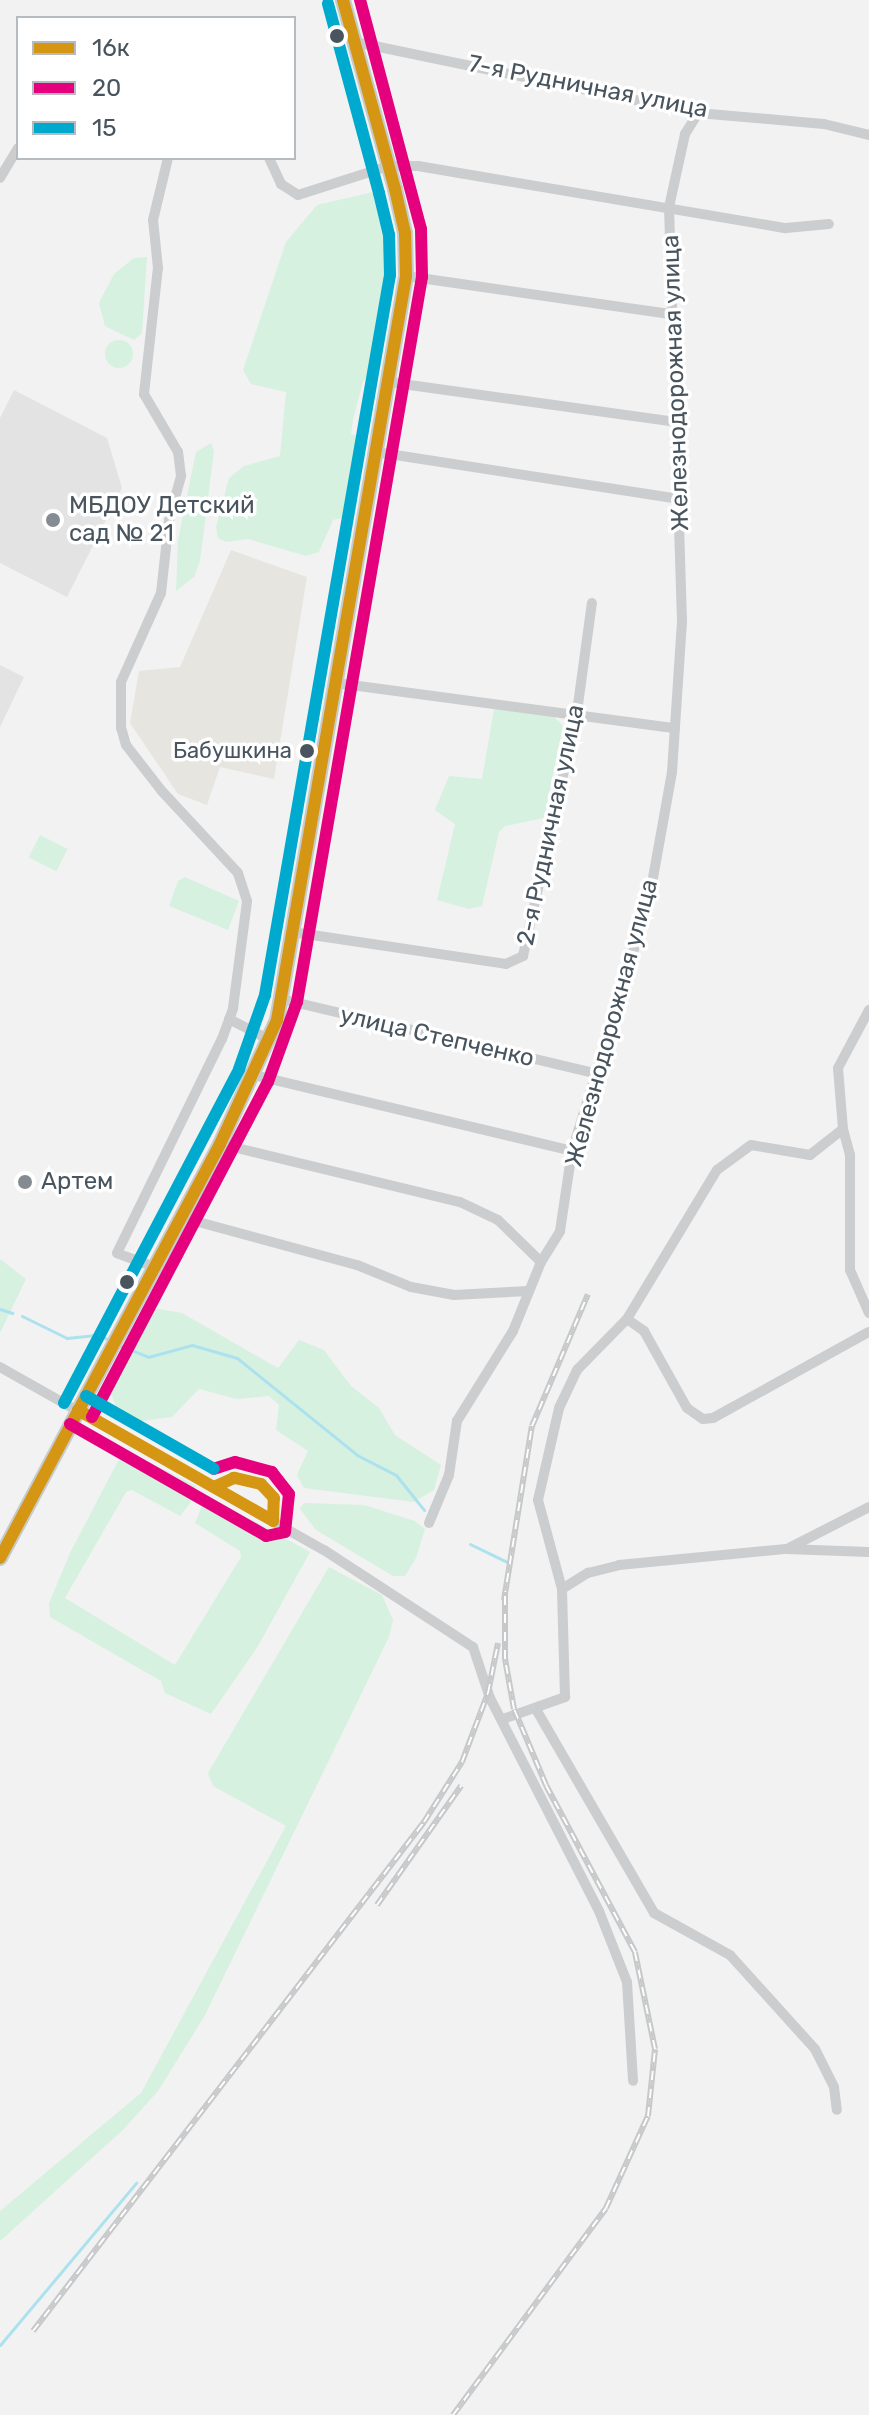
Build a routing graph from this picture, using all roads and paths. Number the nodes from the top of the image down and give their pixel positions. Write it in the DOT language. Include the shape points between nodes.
graph roads {
  1 [pos="343,0"];
  2 [pos="355,42"];
  3 [pos="698,113"];
  4 [pos="869,135"];
  5 [pos="16,151"];
  6 [pos="168,160"];
  7 [pos="270,160"];
  8 [pos="389,166"];
  9 [pos="0,178"];
  10 [pos="669,207"];
  11 [pos="829,224"];
  12 [pos="406,276"];
  13 [pos="671,314"];
  14 [pos="388,382"];
  15 [pos="677,422"];
  16 [pos="376,452"];
  17 [pos="679,499"];
  18 [pos="592,603"];
  19 [pos="336,683"];
  20 [pos="577,712"];
  21 [pos="675,728"];
  22 [pos="292,932"];
  23 [pos="281,999"];
  24 [pos="869,1010"];
  25 [pos="229,1019"];
  26 [pos="270,1040"];
  27 [pos="593,1073"];
  28 [pos="254,1075"];
  29 [pos="843,1129"];
  30 [pos="220,1144"];
  31 [pos="572,1151"];
  32 [pos="180,1217"];
  33 [pos="541,1262"];
  34 [pos="152,1266"];
  35 [pos="529,1291"];
  36 [pos="869,1313"];
  37 [pos="627,1319"];
  38 [pos="869,1332"];
  39 [pos="0,1367"];
  40 [pos="78,1410"];
  41 [pos="869,1507"];
  42 [pos="429,1523"];
  43 [pos="786,1549"];
  44 [pos="869,1552"];
  45 [pos="0,1558"];
  46 [pos="562,1589"];
  47 [pos="537,1711"];
  48 [pos="503,1719"];
  49 [pos="633,2081"];
  50 [pos="837,2110"];
  1 -- 2 [label="main road"];
  2 -- 3 [label="street, 7-я Рудничная улица"];
  2 -- 8 [label="main road"];
  3 -- 4 [label="street, 7-я Рудничная улица" via="824,124"];
  3 -- 10 [label="street, Железнодорожная улица" via="685,134"];
  5 -- 9 [label="street"];
  6 -- 25 [label="street" via="153,220 158,268 144,394 178,452 181,476 169,520 161,593 121,682 126,745 244,886 247,901"];
  7 -- 8 [label="street" via="281,184 298,195"];
  8 -- 10 [label="street" via="418,166"];
  8 -- 12 [label="main road" via="405,233"];
  10 -- 11 [label="street" via="786,228"];
  10 -- 13 [label="street, Железнодорожная улица"];
  12 -- 13 [label="street"];
  12 -- 14 [label="main road"];
  13 -- 15 [label="street, Железнодорожная улица"];
  14 -- 15 [label="street"];
  14 -- 16 [label="main road"];
  15 -- 17 [label="street, Железнодорожная улица"];
  16 -- 17 [label="street"];
  16 -- 19 [label="main road"];
  17 -- 21 [label="street, Железнодорожная улица" via="682,621"];
  18 -- 20 [label="street, 2-я Рудничная улица"];
  19 -- 20 [label="street"];
  19 -- 22 [label="main road"];
  20 -- 21 [label="street"];
  20 -- 22 [label="street, 2-я Рудничная улица" via="529,944 518,961 506,964"];
  21 -- 27 [label="street, Железнодорожная улица" via="644,923"];
  22 -- 23 [label="main road"];
  23 -- 26 [label="main road"];
  23 -- 27 [label="street, улица Степченко"];
  24 -- 29 [label="street" via="838,1068"];
  25 -- 26 [label="street"];
  25 -- 34 [label="street" via="117,1253"];
  26 -- 28 [label="main road"];
  27 -- 31 [label="street, Железнодорожная улица"];
  28 -- 30 [label="main road"];
  28 -- 31 [label="street"];
  29 -- 36 [label="street" via="850,1155 850,1270"];
  29 -- 37 [label="street" via="810,1155 751,1145 717,1170"];
  30 -- 32 [label="main road"];
  30 -- 33 [label="street" via="460,1202 498,1220"];
  31 -- 33 [label="street, Железнодорожная улица" via="560,1231"];
  32 -- 34 [label="main road"];
  32 -- 35 [label="street" via="357,1265 411,1287 454,1295"];
  33 -- 35 [label="street, Железнодорожная улица"];
  34 -- 40 [label="main road"];
  35 -- 42 [label="street, Железнодорожная улица" via="513,1331 457,1421 449,1475"];
  37 -- 38 [label="street" via="644,1331 687,1408 703,1419"];
  37 -- 46 [label="street" via="577,1370 548,1449 538,1500"];
  39 -- 40 [label="street"];
  40 -- 45 [label="main road"];
  40 -- 48 [label="street" via="462,1636 473,1647"];
  41 -- 43 [label="street"];
  43 -- 44 [label="street"];
  43 -- 46 [label="street" via="619,1565 588,1573"];
  46 -- 47 [label="street" via="565,1697"];
  47 -- 48 [label="street"];
  47 -- 50 [label="street" via="654,1913 730,1955 762,1989 815,2049 834,2087"];
  48 -- 49 [label="street" via="528,1781 599,1911 627,1982"];
}
